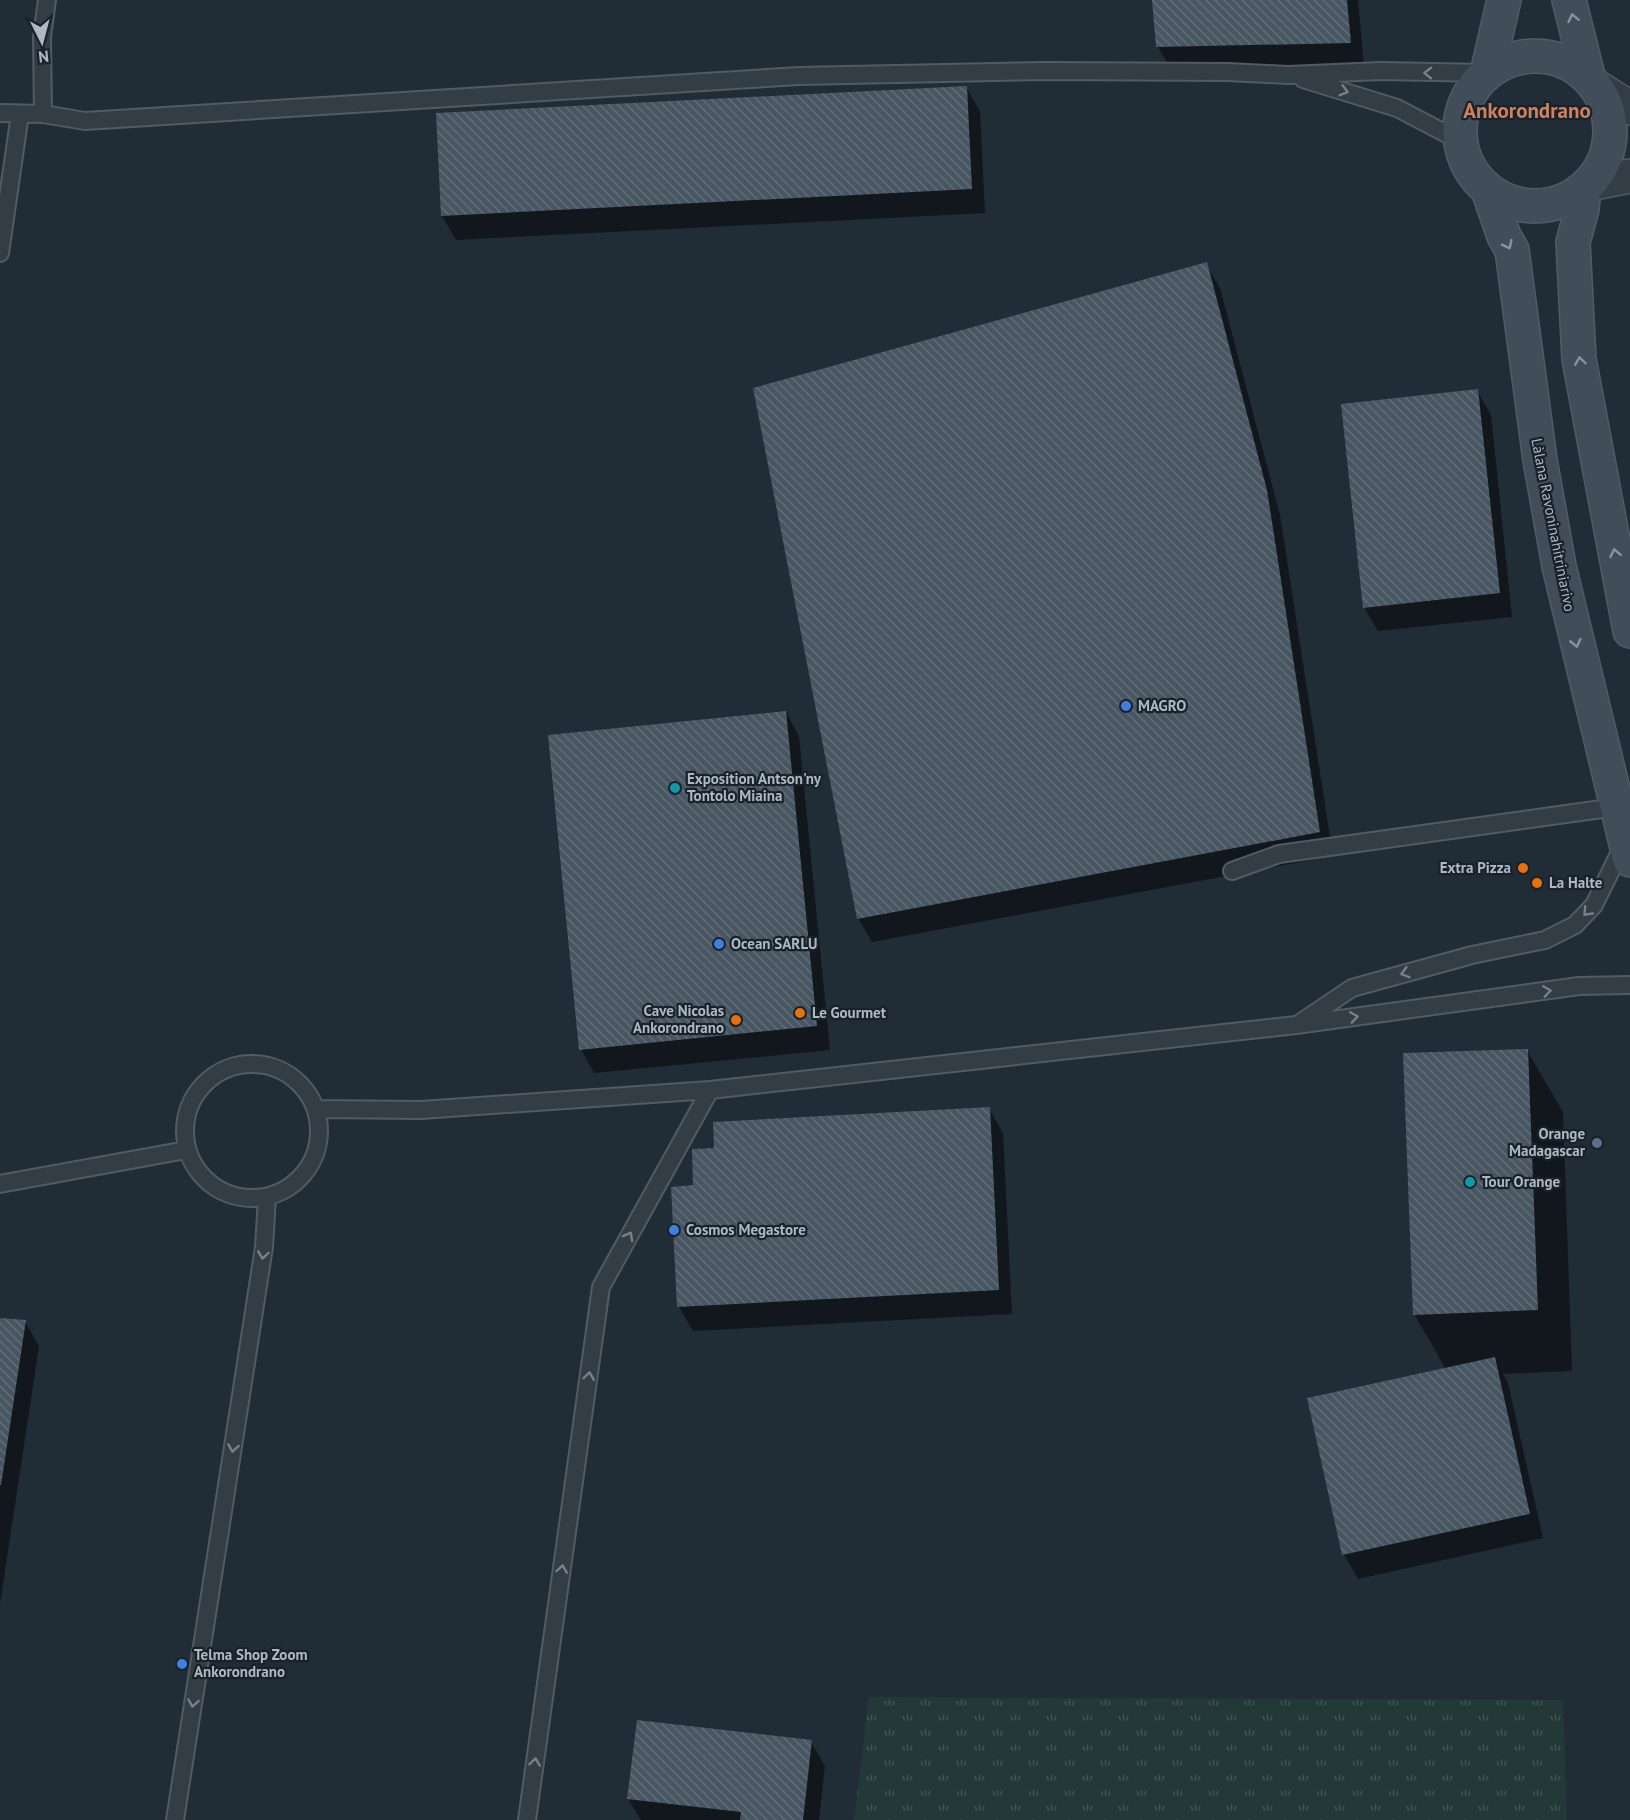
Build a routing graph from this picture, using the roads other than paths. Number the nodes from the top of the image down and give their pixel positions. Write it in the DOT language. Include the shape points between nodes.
graph roads {
  1 [pos="47,0"];
  2 [pos="1504,0"];
  3 [pos="1569,0"];
  4 [pos="1487,73"];
  5 [pos="1288,75"];
  6 [pos="1592,81"];
  7 [pos="1630,108"];
  8 [pos="0,112"];
  9 [pos="20,114"];
  10 [pos="44,114"];
  11 [pos="1460,141"];
  12 [pos="1630,176"];
  13 [pos="1587,186"];
  14 [pos="1488,190"];
  15 [pos="0,253"];
  16 [pos="1630,631"];
  17 [pos="1616,807"];
  18 [pos="1627,851"];
  19 [pos="1232,871"];
  20 [pos="1630,985"];
  21 [pos="1296,1025"];
  22 [pos="710,1090"];
  23 [pos="316,1109"];
  24 [pos="186,1150"];
  25 [pos="0,1184"];
  26 [pos="267,1197"];
  27 [pos="175,1820"];
  28 [pos="527,1820"];
  1 -- 10 [label="lane" via="42,37"];
  2 -- 4 [label="main road, Làlana Ravoninahitriniarivo"];
  6 -- 3 [label="main road, one-way"];
  4 -- 5 [label="lane, one-way" via="1382,71"];
  4 -- 6 [label="main road, Làlana Ravoninahitriniarivo" via="1498,64 1528,56 1559,60"];
  4 -- 11 [label="main road, Làlana Ravoninahitriniarivo" via="1466,100"];
  5 -- 10 [label="lane" via="1045,71 799,76 85,121"];
  5 -- 11 [label="lane, one-way" via="1397,108"];
  6 -- 7 [label="street"];
  6 -- 13 [label="main road" via="1604,101 1611,136 1601,169"];
  8 -- 9 [label="lane"];
  9 -- 10 [label="lane"];
  9 -- 15 [label="lane"];
  11 -- 14 [label="main road, Làlana Ravoninahitriniarivo" via="1469,168"];
  12 -- 13 [label="street"];
  13 -- 14 [label="main road, Làlana Ravoninahitriniarivo" via="1557,202 1527,206 1512,204"];
  16 -- 13 [label="main road, one-way" via="1580,359 1573,242"];
  14 -- 17 [label="main road, Làlana Ravoninahitriniarivo, one-way" via="1512,250 1540,460 1559,566"];
  17 -- 18 [label="main road, Làlana Ravoninahitriniarivo"];
  17 -- 19 [label="lane" via="1280,854"];
  18 -- 21 [label="lane, one-way" via="1594,905 1575,925 1545,940 1472,955 1352,988"];
  21 -- 20 [label="lane, one-way" via="1579,986"];
  21 -- 22 [label="lane"];
  22 -- 23 [label="lane" via="421,1110"];
  28 -- 22 [label="lane, one-way" via="601,1287"];
  23 -- 24 [label="lane" via="301,1085 278,1068 241,1064 222,1070 194,1095 186,1112"];
  23 -- 26 [label="lane" via="320,1137 311,1164 293,1185"];
  24 -- 25 [label="lane"];
  24 -- 26 [label="lane" via="202,1176 226,1194"];
  26 -- 27 [label="lane, one-way" via="264,1247"];
}
